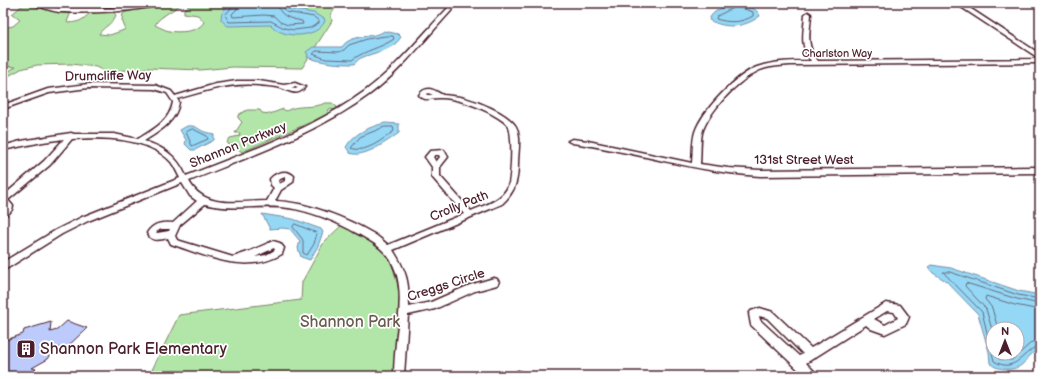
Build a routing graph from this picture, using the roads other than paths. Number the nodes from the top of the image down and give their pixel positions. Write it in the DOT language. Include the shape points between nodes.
graph roads {
  1 [pos="36,3"];
  2 [pos="158,3"];
  3 [pos="453,3"];
  4 [pos="958,3"];
  5 [pos="808,14"];
  6 [pos="1040,57"];
  7 [pos="1040,61"];
  8 [pos="816,63"];
  9 [pos="285,87"];
  10 [pos="438,96"];
  11 [pos="174,98"];
  12 [pos="3,107"];
  13 [pos="71,136"];
  14 [pos="572,141"];
  15 [pos="138,142"];
  16 [pos="3,148"];
  17 [pos="696,166"];
  18 [pos="436,167"];
  19 [pos="1040,170"];
  20 [pos="184,179"];
  21 [pos="278,188"];
  22 [pos="3,200"];
  23 [pos="203,201"];
  24 [pos="270,203"];
  25 [pos="3,213"];
  26 [pos="469,214"];
  27 [pos="388,249"];
  28 [pos="233,260"];
  29 [pos="3,267"];
  30 [pos="494,282"];
  31 [pos="405,312"];
  32 [pos="867,319"];
  33 [pos="810,354"];
  34 [pos="797,363"];
  35 [pos="399,376"];
  36 [pos="812,376"];
  1 -- 2 [label="street" via="58,10 126,9"];
  3 -- 20 [label="street, Shannon Parkway" via="386,77 345,108 283,140"];
  4 -- 6 [label="street"];
  5 -- 8 [label="street" via="806,45"];
  7 -- 8 [label="street, Charlston Way"];
  8 -- 17 [label="street, Charlston Way" via="776,64 752,71 742,77 707,116 699,132"];
  9 -- 11 [label="street" via="232,83"];
  10 -- 26 [label="street, Crolly Path" via="473,102 502,117 509,122 515,136 513,187 498,202"];
  11 -- 12 [label="street, Drumcliffe Way" via="169,92 155,87 88,86 48,91"];
  11 -- 15 [label="street" via="176,105 171,116"];
  13 -- 15 [label="street" via="98,136"];
  13 -- 16 [label="street" via="35,140"];
  13 -- 22 [label="street" via="47,163"];
  14 -- 17 [label="street, 131st Street West"];
  15 -- 20 [label="street" via="157,149 172,159"];
  17 -- 19 [label="street, 131st Street West" via="760,173"];
  18 -- 26 [label="street" via="435,174 439,180"];
  20 -- 23 [label="street" via="189,190"];
  20 -- 29 [label="street, Shannon Parkway" via="85,219"];
  21 -- 24 [label="street"];
  22 -- 25 [label="street" via="9,206"];
  23 -- 24 [label="street" via="222,205"];
  23 -- 28 [label="street" via="173,230 172,239 174,242"];
  24 -- 27 [label="street" via="296,206 320,213 362,230"];
  26 -- 27 [label="street, Crolly Path"];
  27 -- 31 [label="street" via="401,273"];
  30 -- 31 [label="street, Creggs Circle" via="432,306"];
  31 -- 35 [label="street"];
  32 -- 33 [label="street"];
  33 -- 34 [label="street"];
  33 -- 34 [label="street" via="770,315 756,312 753,317 755,322"];
  34 -- 36 [label="street"];
}
